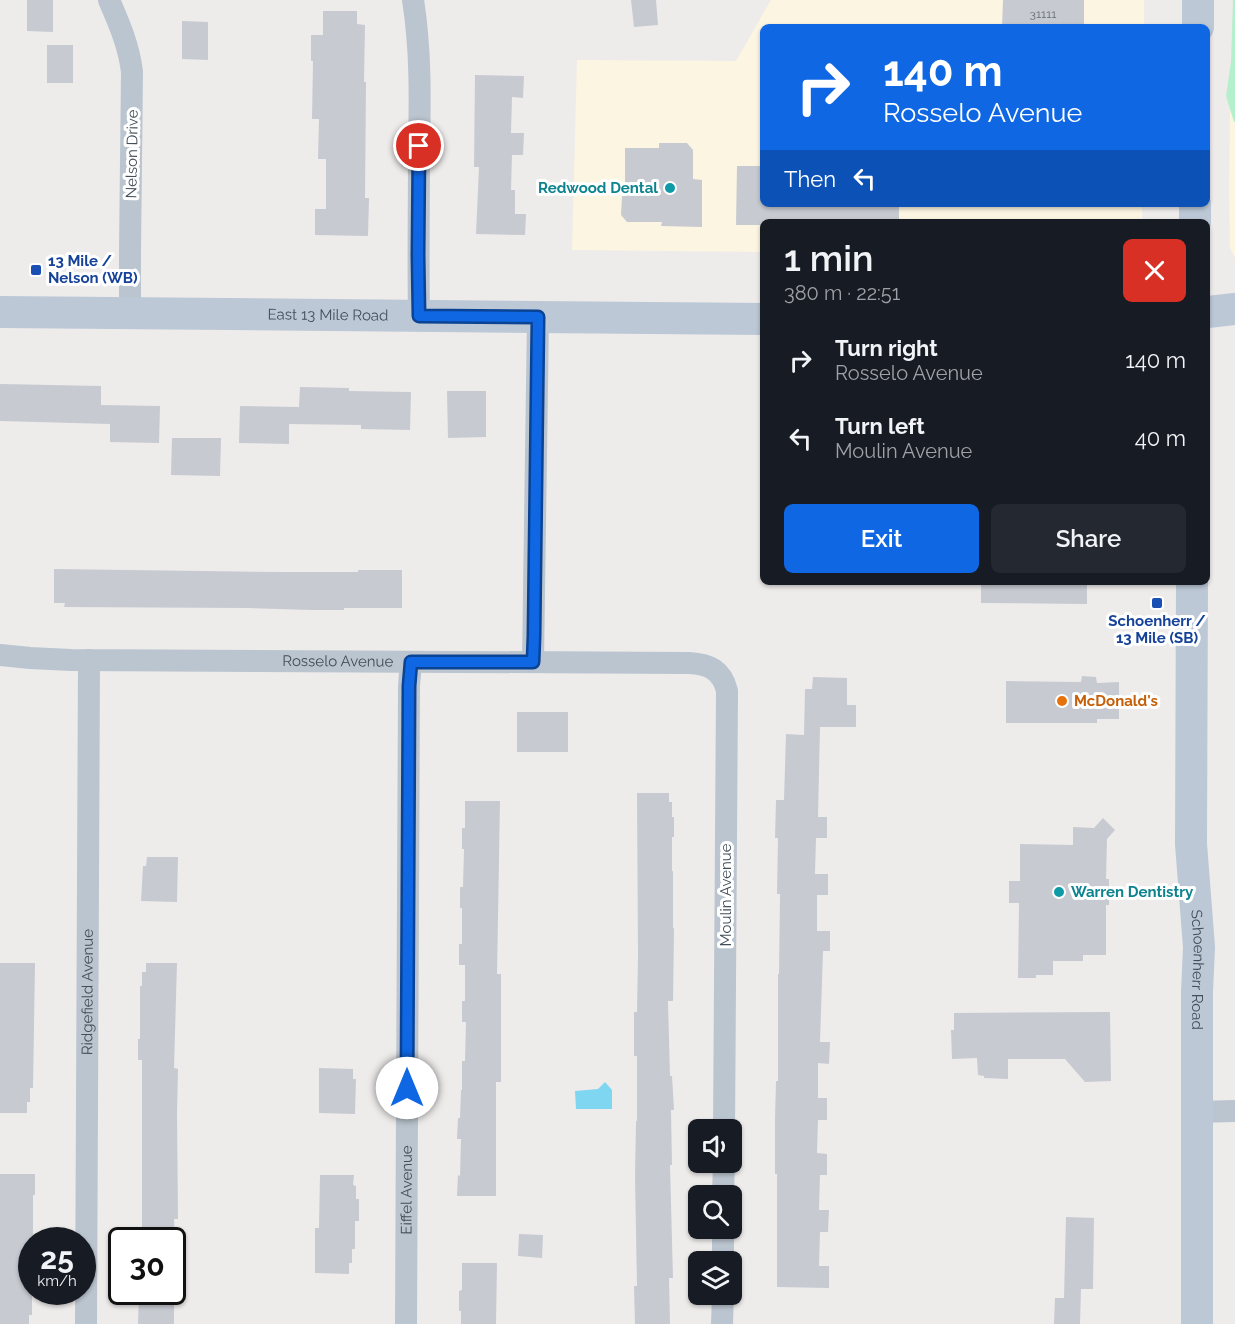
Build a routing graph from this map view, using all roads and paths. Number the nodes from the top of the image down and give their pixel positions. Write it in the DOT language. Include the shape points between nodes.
graph roads {
  1 [pos="109,0"];
  2 [pos="413,0"];
  3 [pos="1198,0"];
  4 [pos="1198,24"];
  5 [pos="1235,309"];
  6 [pos="0,312"];
  7 [pos="1210,312"];
  8 [pos="130,313"];
  9 [pos="419,316"];
  10 [pos="538,317"];
  11 [pos="760,319"];
  12 [pos="1192,585"];
  13 [pos="0,655"];
  14 [pos="88,660"];
  15 [pos="411,662"];
  16 [pos="533,662"];
  17 [pos="710,667"];
  18 [pos="1235,1111"];
  19 [pos="1197,1112"];
  20 [pos="724,1119"];
  21 [pos="723,1305"];
  22 [pos="86,1324"];
  23 [pos="406,1324"];
  24 [pos="722,1324"];
  25 [pos="1197,1324"];
  1 -- 8 [label="street, Nelson Drive" via="132,72"];
  2 -- 9 [label="street" via="420,80"];
  3 -- 4 [label="main road"];
  5 -- 7 [label="main road"];
  6 -- 8 [label="main road, East 13 Mile Road"];
  8 -- 9 [label="main road, East 13 Mile Road"];
  9 -- 10 [label="main road, East 13 Mile Road"];
  10 -- 11 [label="main road, East 13 Mile Road"];
  10 -- 16 [label="street"];
  12 -- 19 [label="main road, Schoenherr Road" via="1191,844 1199,947"];
  13 -- 14 [label="street, Rosselo Avenue"];
  14 -- 15 [label="street, Rosselo Avenue"];
  14 -- 22 [label="street, Ridgefield Avenue"];
  15 -- 16 [label="street, Rosselo Avenue"];
  15 -- 23 [label="street, Eiffel Avenue"];
  16 -- 17 [label="street, Rosselo Avenue"];
  17 -- 20 [label="street, Moulin Avenue" via="728,691"];
  18 -- 19 [label="street"];
  19 -- 25 [label="main road, Schoenherr Road"];
  21 -- 24 [label="street"];
}
